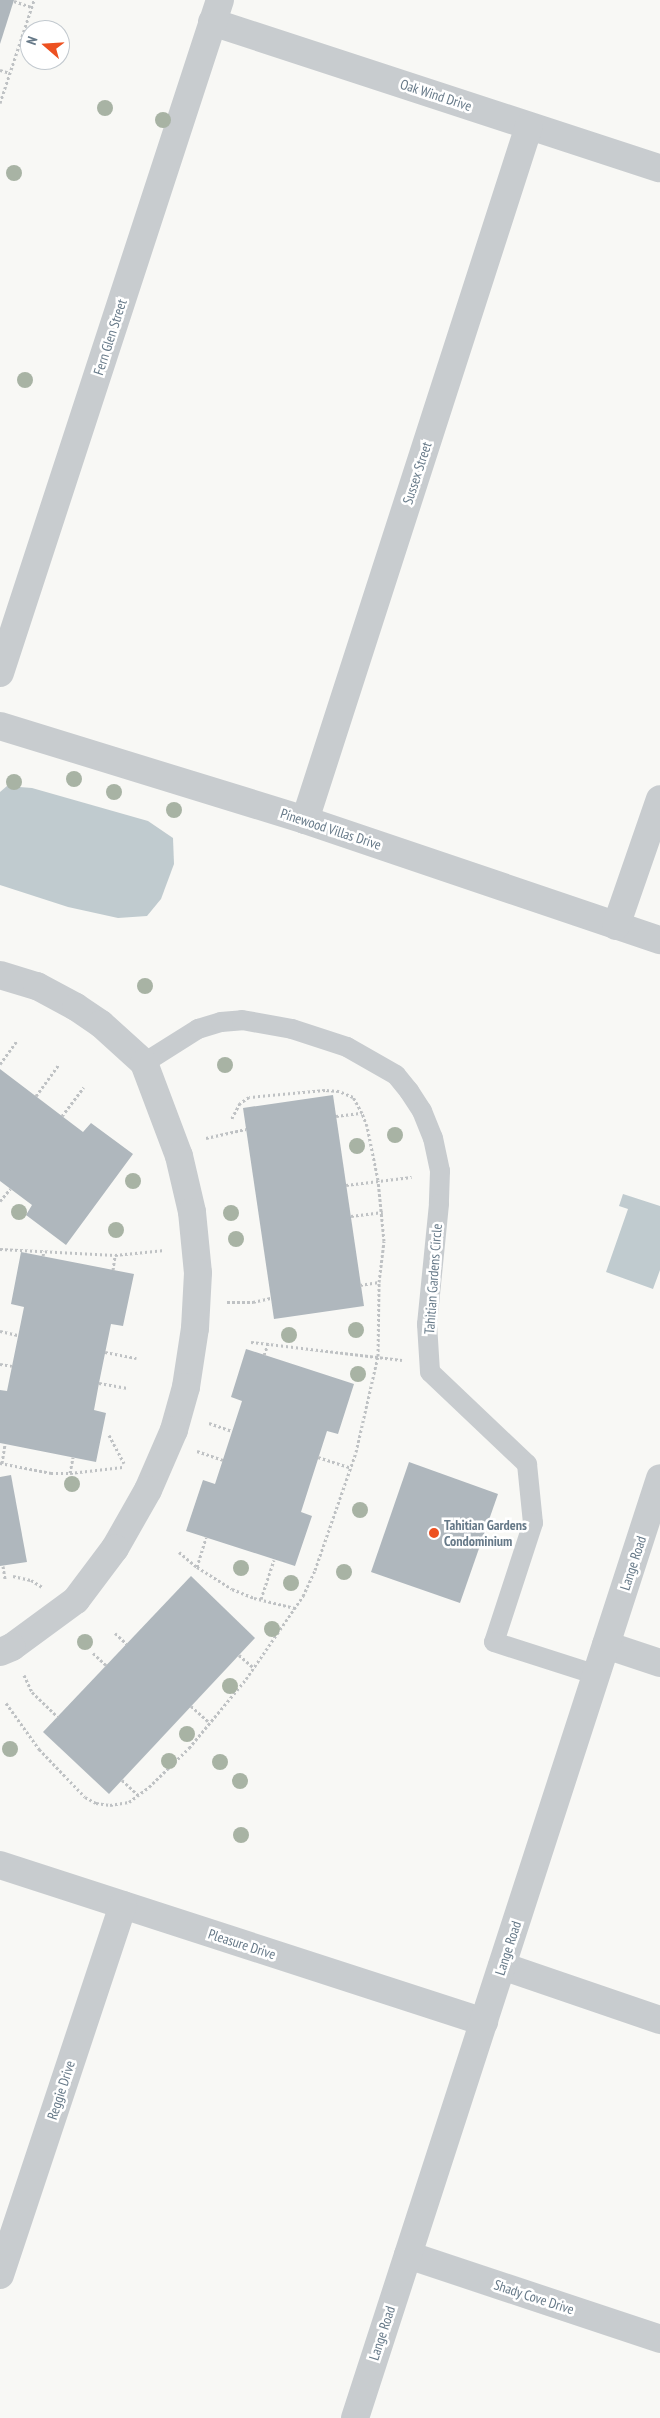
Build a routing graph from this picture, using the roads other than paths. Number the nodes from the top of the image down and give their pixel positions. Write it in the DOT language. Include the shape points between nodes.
graph roads {
  1 [pos="216,11"];
  2 [pos="529,126"];
  3 [pos="660,168"];
  4 [pos="0,674"];
  5 [pos="0,726"];
  6 [pos="660,798"];
  7 [pos="305,820"];
  8 [pos="616,926"];
  9 [pos="660,940"];
  10 [pos="0,975"];
  11 [pos="144,1063"];
  12 [pos="660,1478"];
  13 [pos="606,1645"];
  14 [pos="5,1650"];
  15 [pos="660,1663"];
  16 [pos="597,1675"];
  17 [pos="0,1865"];
  18 [pos="123,1905"];
  19 [pos="502,1966"];
  20 [pos="660,2020"];
  21 [pos="484,2022"];
  22 [pos="408,2255"];
  23 [pos="0,2275"];
  24 [pos="660,2339"];
  25 [pos="355,2418"];
  1 -- 2 [label="street, Oak Wind Drive"];
  1 -- 4 [label="street, Fern Glen Street"];
  2 -- 3 [label="street, Oak Wind Drive"];
  2 -- 7 [label="street, Sussex Street"];
  5 -- 7 [label="street, Pinewood Villas Drive"];
  6 -- 8 [label="street"];
  7 -- 8 [label="street, Pinewood Villas Drive"];
  8 -- 9 [label="street, Pinewood Villas Drive"];
  10 -- 11 [label="street" via="37,986 76,1007 101,1024"];
  11 -- 14 [label="street" via="175,1145 192,1212 197,1303 186,1387 174,1430 148,1490 114,1548 76,1600"];
  11 -- 16 [label="lane, Tahitian Gardens Circle" via="198,1029 242,1020 292,1029 347,1047 396,1075 409,1091 433,1138 440,1175 427,1324 430,1372 527,1464 533,1523 494,1642"];
  12 -- 13 [label="street, Lange Road"];
  13 -- 15 [label="street"];
  13 -- 16 [label="street, Lange Road"];
  16 -- 19 [label="street, Lange Road"];
  17 -- 18 [label="street, Pleasure Drive"];
  18 -- 21 [label="street, Pleasure Drive"];
  18 -- 23 [label="street, Reggie Drive"];
  19 -- 20 [label="street"];
  19 -- 21 [label="street, Lange Road"];
  21 -- 22 [label="street, Lange Road"];
  22 -- 24 [label="street, Shady Cove Drive"];
  22 -- 25 [label="street, Lange Road"];
}
